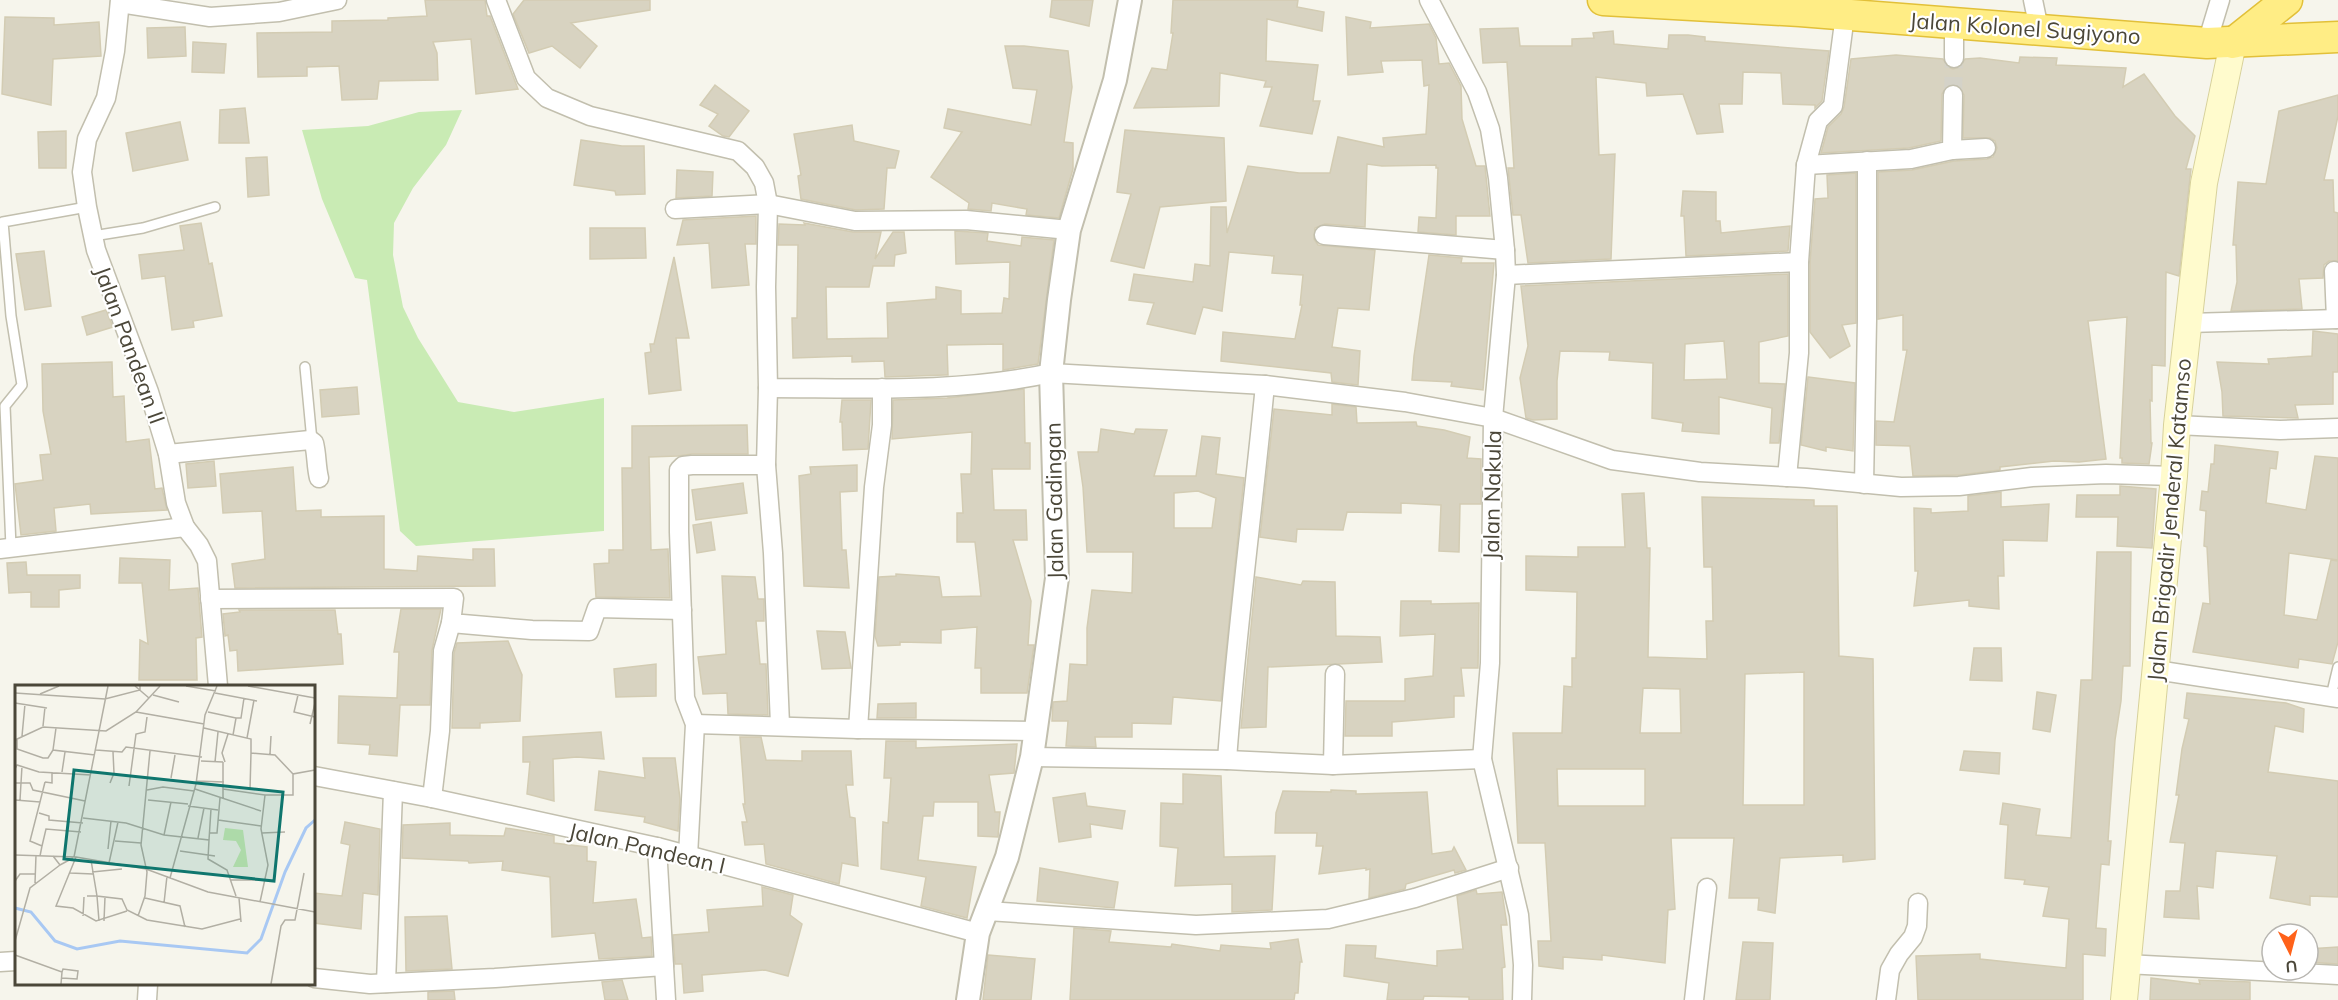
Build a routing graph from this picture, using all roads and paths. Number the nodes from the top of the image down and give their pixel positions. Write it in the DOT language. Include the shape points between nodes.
graph roads {
  1 [pos="337,0"];
  2 [pos="496,0"];
  3 [pos="1130,0"];
  4 [pos="1429,0"];
  5 [pos="1603,0"];
  6 [pos="2220,0"];
  7 [pos="2286,0"];
  8 [pos="120,2"];
  9 [pos="1689,2"];
  10 [pos="2036,14"];
  11 [pos="1845,15"];
  12 [pos="1954,22"];
  13 [pos="2338,37"];
  14 [pos="2220,43"];
  15 [pos="1954,58"];
  16 [pos="1953,94"];
  17 [pos="1986,148"];
  18 [pos="1952,150"];
  19 [pos="1867,161"];
  20 [pos="1806,165"];
  21 [pos="768,204"];
  22 [pos="87,207"];
  23 [pos="215,207"];
  24 [pos="675,209"];
  25 [pos="1069,230"];
  26 [pos="1324,235"];
  27 [pos="93,236"];
  28 [pos="1505,250"];
  29 [pos="1799,262"];
  30 [pos="2334,271"];
  31 [pos="1506,275"];
  32 [pos="2337,319"];
  33 [pos="2188,324"];
  34 [pos="305,367"];
  35 [pos="1052,373"];
  36 [pos="1265,385"];
  37 [pos="768,388"];
  38 [pos="882,388"];
  39 [pos="1493,418"];
  40 [pos="2177,425"];
  41 [pos="2338,428"];
  42 [pos="312,441"];
  43 [pos="168,454"];
  44 [pos="766,465"];
  45 [pos="2174,476"];
  46 [pos="1788,477"];
  47 [pos="319,478"];
  48 [pos="1864,484"];
  49 [pos="185,527"];
  50 [pos="5,548"];
  51 [pos="210,599"];
  52 [pos="682,610"];
  53 [pos="451,623"];
  54 [pos="2338,667"];
  55 [pos="2156,670"];
  56 [pos="1335,674"];
  57 [pos="218,685"];
  58 [pos="2334,697"];
  59 [pos="695,724"];
  60 [pos="780,725"];
  61 [pos="858,729"];
  62 [pos="1036,731"];
  63 [pos="1032,757"];
  64 [pos="1482,759"];
  65 [pos="1227,760"];
  66 [pos="1333,765"];
  67 [pos="315,776"];
  68 [pos="393,791"];
  69 [pos="432,798"];
  70 [pos="657,847"];
  71 [pos="688,856"];
  72 [pos="1509,868"];
  73 [pos="1707,888"];
  74 [pos="1918,903"];
  75 [pos="987,911"];
  76 [pos="978,933"];
  77 [pos="15,961"];
  78 [pos="0,962"];
  79 [pos="2126,964"];
  80 [pos="664,966"];
  81 [pos="2338,975"];
  82 [pos="315,978"];
  83 [pos="148,985"];
  84 [pos="375,989"];
  85 [pos="147,1000"];
  86 [pos="666,1000"];
  87 [pos="968,1000"];
  88 [pos="1522,1000"];
  89 [pos="1694,1000"];
  90 [pos="1886,1000"];
  91 [pos="2124,1000"];
  1 -- 8 [label="street" via="279,12 210,17"];
  2 -- 21 [label="street" via="526,78 547,98 590,116 738,151 764,183"];
  3 -- 25 [label="street, Jalan Gadingan" via="1115,80"];
  4 -- 28 [label="street, Jalan Nakula" via="1477,92 1490,129"];
  5 -- 9 [label="highway, Jalan Kolonel Sugiyono"];
  6 -- 14 [label="street"];
  7 -- 14 [label="highway"];
  8 -- 22 [label="street, Jalan Pandean II" via="106,98 87,139 82,172"];
  9 -- 11 [label="highway, Jalan Kolonel Sugiyono"];
  10 -- 12 [label="highway, Jalan Kolonel Sugiyono"];
  10 -- 14 [label="highway, Jalan Kolonel Sugiyono"];
  11 -- 12 [label="highway, Jalan Kolonel Sugiyono"];
  11 -- 20 [label="street" via="1833,106 1818,121"];
  12 -- 15 [label="street"];
  13 -- 14 [label="highway, Jalan Kolonel Sugiyono"];
  14 -- 33 [label="main road, Jalan Brigadir Jenderal Katamso"];
  16 -- 18 [label="street"];
  17 -- 18 [label="street"];
  18 -- 19 [label="street" via="1911,159"];
  19 -- 20 [label="street"];
  19 -- 48 [label="street"];
  20 -- 29 [label="street"];
  21 -- 24 [label="street"];
  21 -- 25 [label="street" via="855,221 966,220"];
  21 -- 37 [label="street"];
  22 -- 27 [label="street, Jalan Pandean II"];
  22 -- 50 [label="lane" via="3,222 21,385 4,406"];
  23 -- 27 [label="lane" via="143,228"];
  25 -- 35 [label="street, Jalan Gadingan"];
  26 -- 28 [label="street"];
  27 -- 43 [label="street, Jalan Pandean II"];
  28 -- 31 [label="street, Jalan Nakula"];
  29 -- 31 [label="street"];
  29 -- 46 [label="street" via="1798,353"];
  30 -- 32 [label="street"];
  31 -- 39 [label="street, Jalan Nakula"];
  32 -- 33 [label="street"];
  33 -- 40 [label="main road, Jalan Brigadir Jenderal Katamso"];
  34 -- 42 [label="lane"];
  35 -- 36 [label="street"];
  35 -- 38 [label="street" via="970,385"];
  35 -- 62 [label="street, Jalan Gadingan" via="1057,578"];
  36 -- 39 [label="street" via="1405,402"];
  36 -- 65 [label="street" via="1235,649"];
  37 -- 38 [label="street"];
  37 -- 44 [label="street"];
  38 -- 61 [label="street"];
  39 -- 46 [label="street" via="1612,460 1700,472"];
  39 -- 64 [label="street, Jalan Nakula" via="1490,663"];
  40 -- 41 [label="street" via="2280,430"];
  40 -- 45 [label="main road, Jalan Brigadir Jenderal Katamso"];
  42 -- 43 [label="street"];
  42 -- 47 [label="street"];
  43 -- 49 [label="street, Jalan Pandean II" via="176,503"];
  44 -- 52 [label="street" via="692,465 679,470"];
  44 -- 60 [label="street"];
  45 -- 48 [label="street" via="2032,477 1959,486"];
  45 -- 55 [label="main road, Jalan Brigadir Jenderal Katamso"];
  46 -- 48 [label="street"];
  49 -- 50 [label="street"];
  49 -- 51 [label="street, Jalan Pandean II" via="207,561"];
  51 -- 53 [label="street" via="454,598"];
  51 -- 57 [label="street, Jalan Pandean II"];
  52 -- 53 [label="street" via="597,608 589,631"];
  52 -- 59 [label="street" via="685,698"];
  53 -- 69 [label="street" via="443,651"];
  54 -- 58 [label="lane"];
  55 -- 58 [label="street"];
  55 -- 79 [label="main road, Jalan Brigadir Jenderal Katamso"];
  56 -- 66 [label="street"];
  59 -- 60 [label="street"];
  59 -- 71 [label="street"];
  60 -- 61 [label="street"];
  61 -- 62 [label="street"];
  62 -- 63 [label="street, Jalan Gadingan"];
  63 -- 65 [label="street"];
  63 -- 75 [label="street, Jalan Gadingan" via="1008,857"];
  64 -- 66 [label="street"];
  64 -- 72 [label="street, Jalan Nakula"];
  65 -- 66 [label="street"];
  67 -- 68 [label="street, Jalan Pandean I"];
  68 -- 69 [label="street, Jalan Pandean I"];
  68 -- 84 [label="street"];
  69 -- 70 [label="street, Jalan Pandean I"];
  70 -- 71 [label="street, Jalan Pandean I"];
  70 -- 80 [label="street"];
  71 -- 76 [label="street, Jalan Pandean I"];
  72 -- 75 [label="street" via="1415,898 1328,919 1196,925"];
  72 -- 88 [label="street, Jalan Nakula" via="1519,915"];
  73 -- 89 [label="street"];
  74 -- 90 [label="street" via="1917,926 1890,970"];
  75 -- 76 [label="street, Jalan Gadingan"];
  76 -- 87 [label="street, Jalan Gadingan"];
  77 -- 78 [label="street"];
  79 -- 81 [label="street"];
  79 -- 91 [label="main road, Jalan Brigadir Jenderal Katamso"];
  80 -- 84 [label="street"];
  80 -- 86 [label="street"];
  82 -- 84 [label="street"];
  83 -- 85 [label="street"];
}
